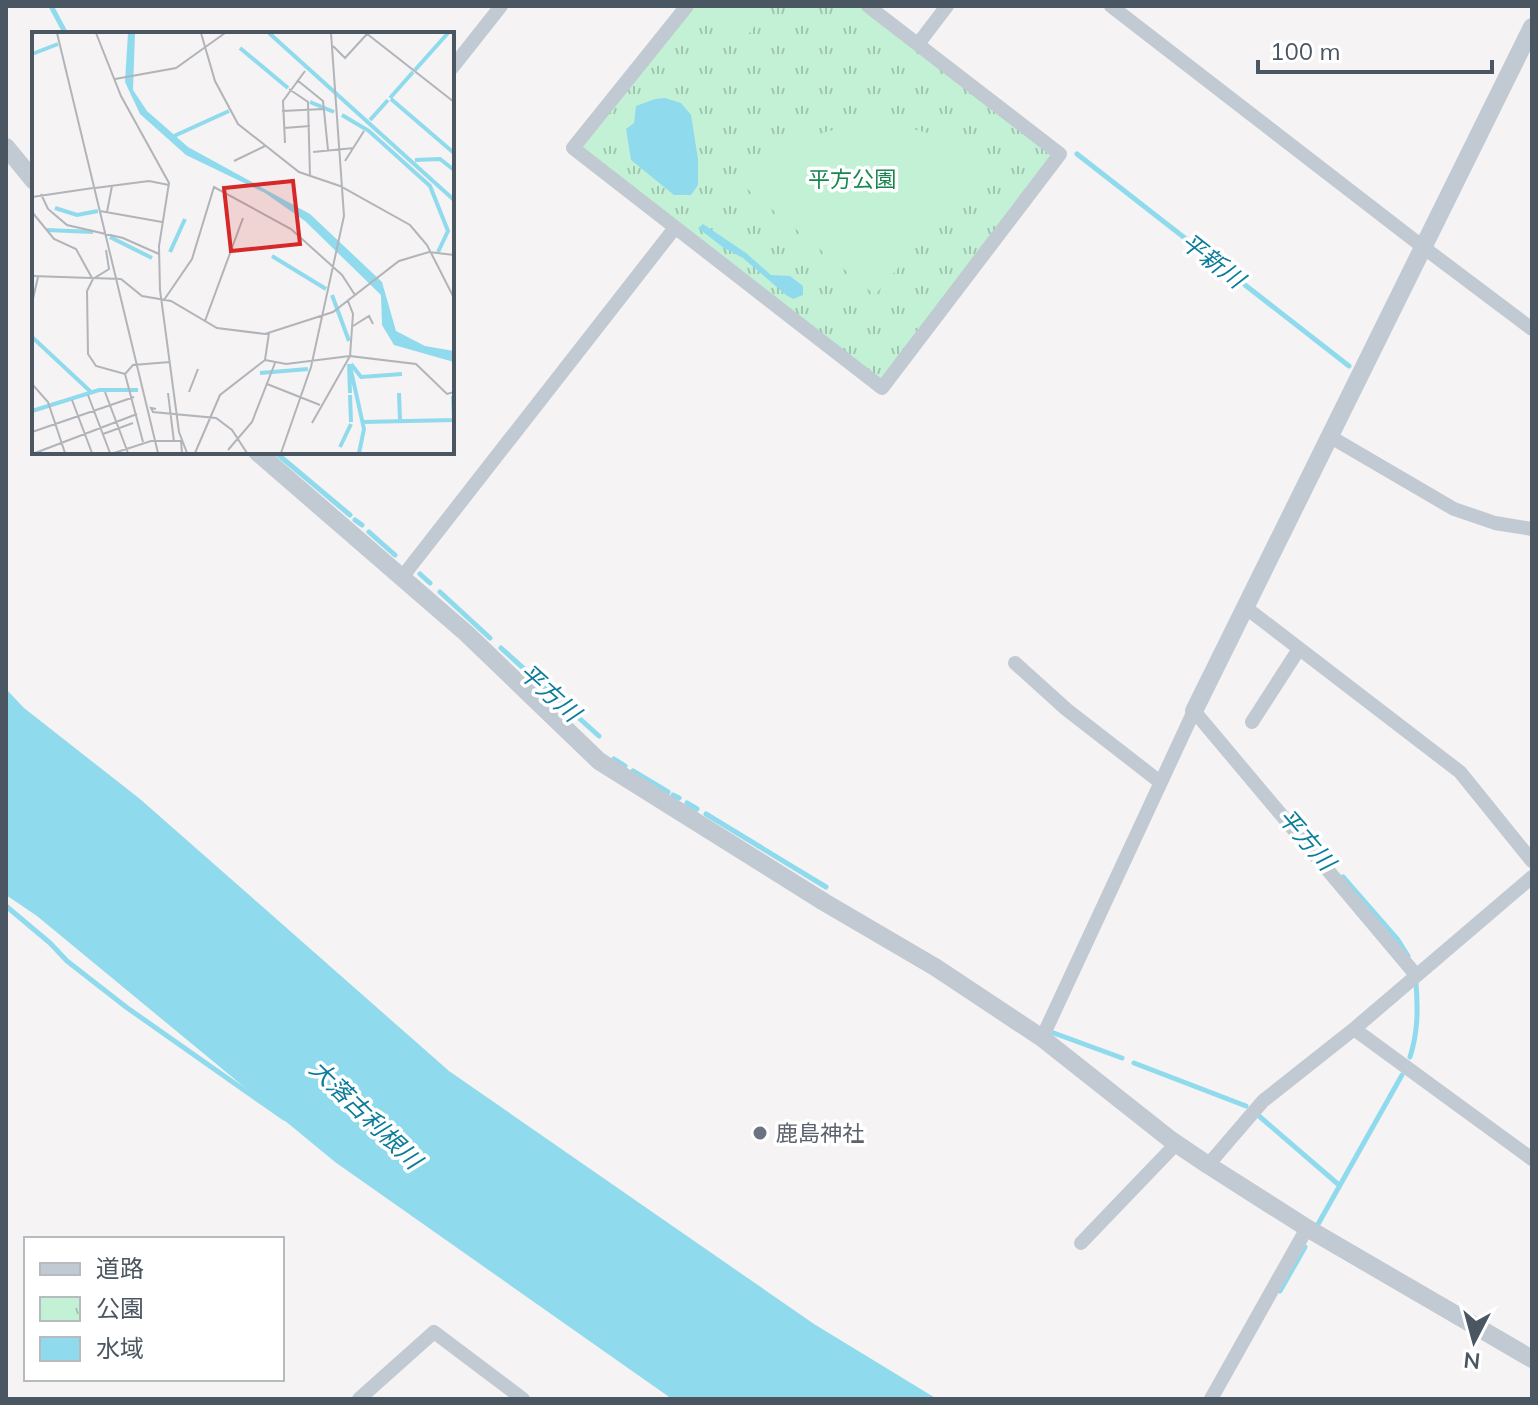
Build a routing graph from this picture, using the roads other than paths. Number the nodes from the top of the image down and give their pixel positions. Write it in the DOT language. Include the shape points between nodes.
graph roads {
  1 [pos="501,6"];
  2 [pos="687,6"];
  3 [pos="868,6"];
  4 [pos="947,6"];
  5 [pos="1111,6"];
  6 [pos="1532,27"];
  7 [pos="918,44"];
  8 [pos="454,65"];
  9 [pos="6,147"];
  10 [pos="32,179"];
  11 [pos="674,229"];
  12 [pos="1423,247"];
  13 [pos="1532,329"];
  14 [pos="1329,436"];
  15 [pos="259,454"];
  16 [pos="1532,529"];
  17 [pos="403,576"];
  18 [pos="1245,607"];
  19 [pos="1299,649"];
  20 [pos="1015,663"];
  21 [pos="1194,711"];
  22 [pos="1252,722"];
  23 [pos="1160,782"];
  24 [pos="1532,861"];
  25 [pos="1532,877"];
  26 [pos="1416,975"];
  27 [pos="1354,1029"];
  28 [pos="1042,1038"];
  29 [pos="1176,1144"];
  30 [pos="1532,1159"];
  31 [pos="1208,1165"];
  32 [pos="1307,1228"];
  33 [pos="1081,1243"];
  34 [pos="1532,1359"];
  35 [pos="359,1399"];
  36 [pos="523,1399"];
  37 [pos="1211,1399"];
  1 -- 8 [label="street"];
  2 -- 11 [label="street" via="573,148"];
  3 -- 7 [label="street"];
  4 -- 7 [label="street"];
  5 -- 12 [label="street"];
  6 -- 12 [label="street"];
  7 -- 11 [label="street" via="1060,154 882,388"];
  9 -- 10 [label="street"];
  11 -- 17 [label="street"];
  12 -- 13 [label="street"];
  12 -- 14 [label="street"];
  14 -- 16 [label="street" via="1454,509"];
  14 -- 18 [label="street"];
  15 -- 17 [label="street"];
  17 -- 28 [label="street" via="599,761"];
  18 -- 19 [label="street"];
  18 -- 21 [label="street"];
  19 -- 22 [label="street"];
  19 -- 24 [label="street" via="1460,772"];
  20 -- 23 [label="street"];
  21 -- 23 [label="street"];
  21 -- 26 [label="street"];
  23 -- 28 [label="street"];
  25 -- 26 [label="street"];
  26 -- 27 [label="street"];
  27 -- 30 [label="street"];
  27 -- 31 [label="street" via="1263,1101"];
  28 -- 29 [label="street"];
  29 -- 31 [label="street"];
  29 -- 33 [label="street"];
  31 -- 32 [label="street"];
  32 -- 34 [label="street"];
  32 -- 37 [label="street"];
  35 -- 36 [label="street" via="434,1332"];
}
